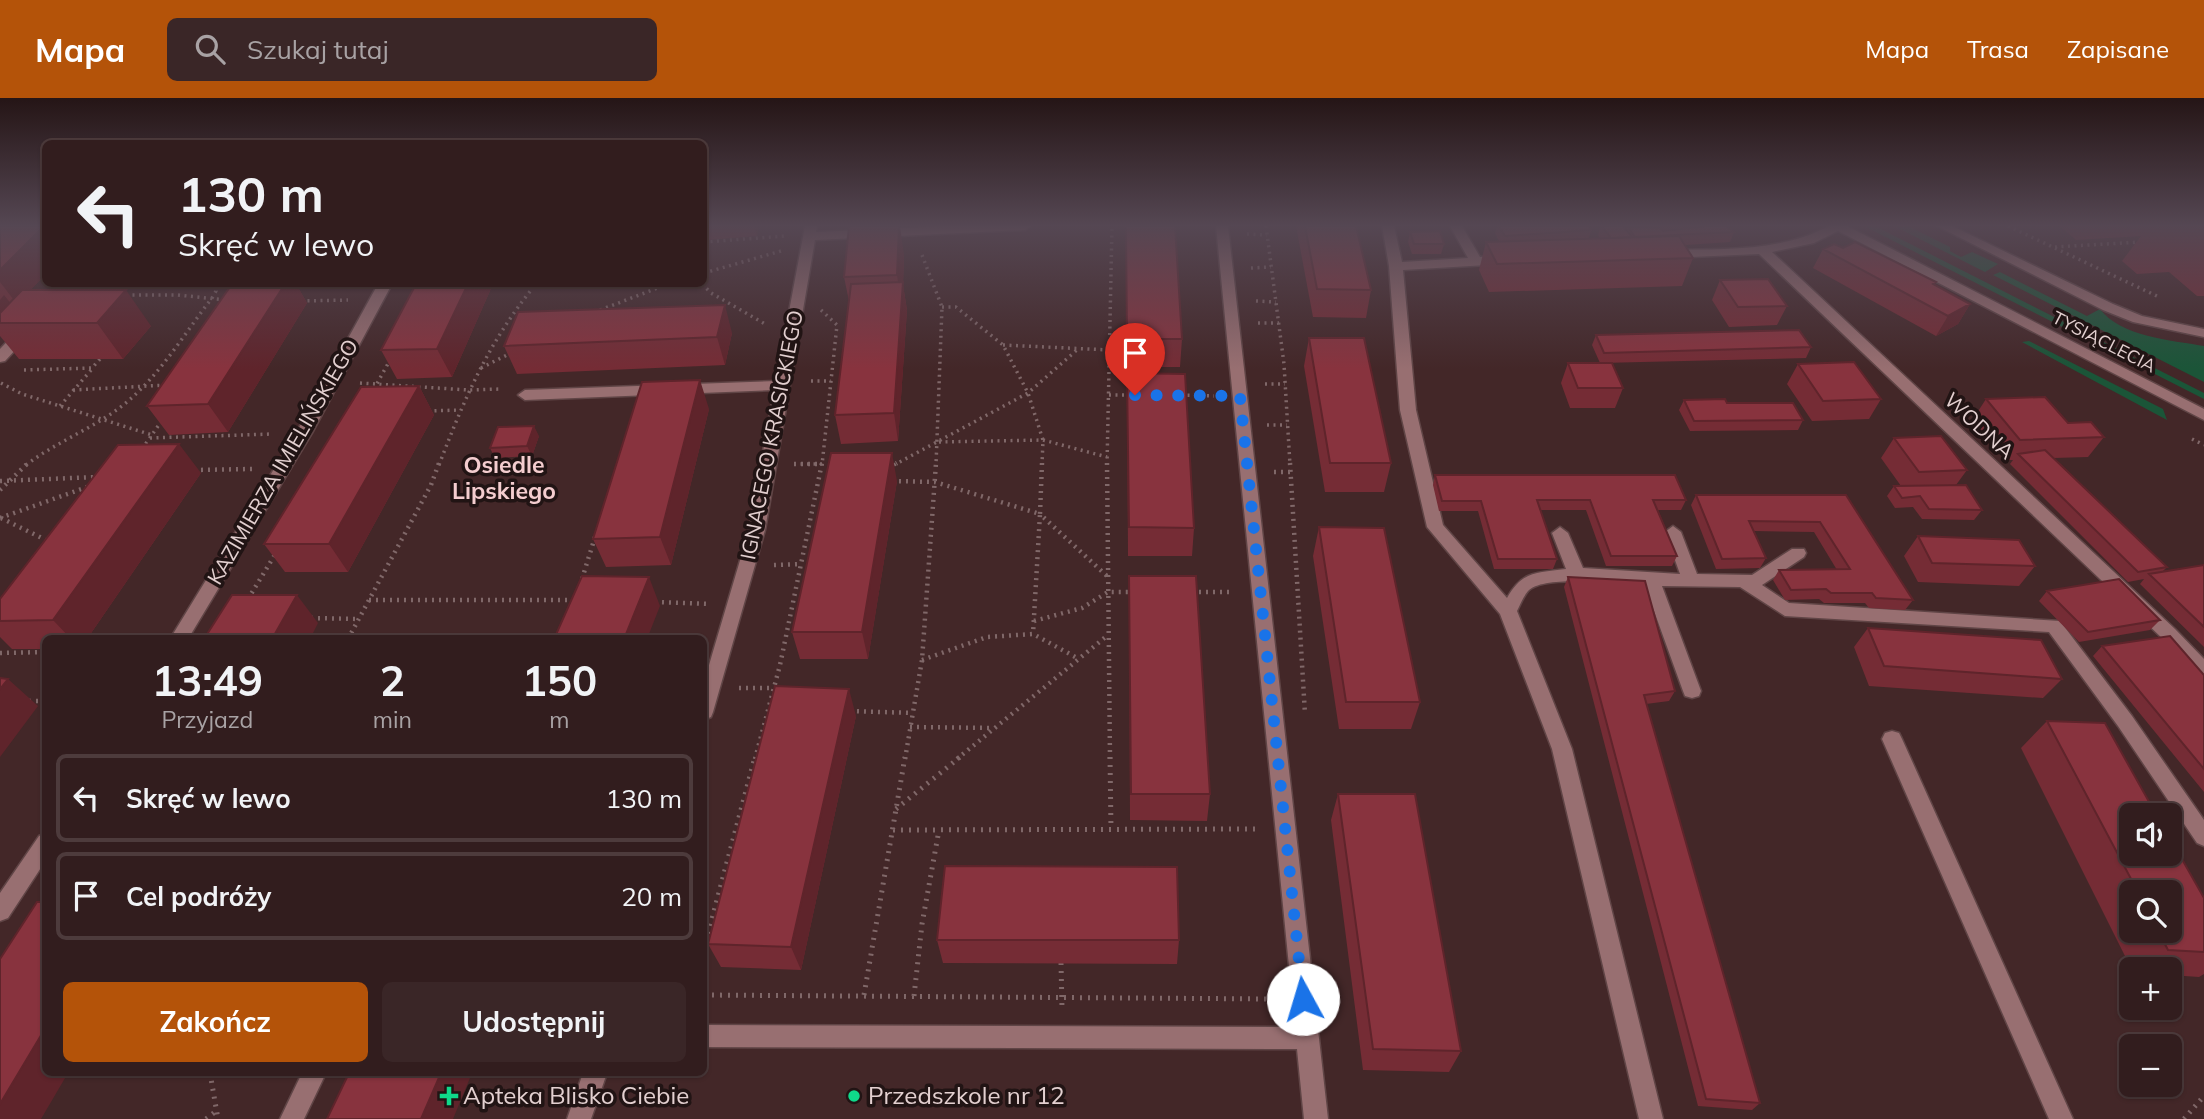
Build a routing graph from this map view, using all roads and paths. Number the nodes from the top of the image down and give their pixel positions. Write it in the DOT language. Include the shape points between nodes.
graph roads {
  1 [pos="804,274"];
  2 [pos="929,274"];
  3 [pos="1111,274"];
  4 [pos="1227,274"];
  5 [pos="1272,274"];
  6 [pos="1397,274"];
  7 [pos="1786,274"];
  8 [pos="1930,274"];
  9 [pos="2040,274"];
  10 [pos="2110,274"];
  11 [pos="65,287"];
  12 [pos="113,287"];
  13 [pos="215,287"];
  14 [pos="383,287"];
  15 [pos="534,287"];
  16 [pos="653,287"];
  17 [pos="705,287"];
  18 [pos="801,292"];
  19 [pos="212,298"];
  20 [pos="377,299"];
  21 [pos="231,300"];
  22 [pos="294,301"];
  23 [pos="2170,302"];
  24 [pos="942,307"];
  25 [pos="597,311"];
  26 [pos="2204,333"];
  27 [pos="792,339"];
  28 [pos="1003,345"];
  29 [pos="395,349"];
  30 [pos="1078,349"];
  31 [pos="1110,350"];
  32 [pos="514,351"];
  33 [pos="0,358"];
  34 [pos="47,359"];
  35 [pos="100,359"];
  36 [pos="92,368"];
  37 [pos="481,368"];
  38 [pos="39,369"];
  39 [pos="13,371"];
  40 [pos="0,382"];
  41 [pos="378,382"];
  42 [pos="331,384"];
  43 [pos="175,385"];
  44 [pos="784,385"];
  45 [pos="143,386"];
  46 [pos="73,390"];
  47 [pos="468,390"];
  48 [pos="485,390"];
  49 [pos="372,392"];
  50 [pos="1028,393"];
  51 [pos="525,395"];
  52 [pos="1109,395"];
  53 [pos="1135,395"];
  54 [pos="1174,395"];
  55 [pos="1240,396"];
  56 [pos="60,406"];
  57 [pos="460,410"];
  58 [pos="423,411"];
  59 [pos="166,414"];
  60 [pos="2204,415"];
  61 [pos="103,419"];
  62 [pos="304,433"];
  63 [pos="151,436"];
  64 [pos="1042,440"];
  65 [pos="938,442"];
  66 [pos="1107,457"];
  67 [pos="135,460"];
  68 [pos="887,468"];
  69 [pos="283,469"];
  70 [pos="192,470"];
  71 [pos="8,480"];
  72 [pos="818,480"];
  73 [pos="829,480"];
  74 [pos="0,481"];
  75 [pos="887,481"];
  76 [pos="935,482"];
  77 [pos="0,490"];
  78 [pos="1040,514"];
  79 [pos="0,518"];
  80 [pos="597,530"];
  81 [pos="1673,532"];
  82 [pos="1560,533"];
  83 [pos="282,543"];
  84 [pos="55,545"];
  85 [pos="1798,553"];
  86 [pos="1577,573"];
  87 [pos="1108,578"];
  88 [pos="1651,580"];
  89 [pos="1691,580"];
  90 [pos="1744,581"];
  91 [pos="1108,592"];
  92 [pos="1136,592"];
  93 [pos="1192,592"];
  94 [pos="1261,592"];
  95 [pos="369,600"];
  96 [pos="576,600"];
  97 [pos="589,601"];
  98 [pos="642,602"];
  99 [pos="735,604"];
  100 [pos="243,607"];
  101 [pos="573,608"];
  102 [pos="1508,611"];
  103 [pos="304,618"];
  104 [pos="359,619"];
  105 [pos="1034,621"];
  106 [pos="1033,634"];
  107 [pos="1109,634"];
  108 [pos="181,635"];
  109 [pos="350,635"];
  110 [pos="42,652"];
  111 [pos="0,653"];
  112 [pos="1079,659"];
  113 [pos="922,660"];
  114 [pos="2204,671"];
  115 [pos="1692,691"];
  116 [pos="23,701"];
  117 [pos="42,701"];
  118 [pos="707,702"];
  119 [pos="767,709"];
  120 [pos="780,709"];
  121 [pos="846,711"];
  122 [pos="913,713"];
  123 [pos="910,727"];
  124 [pos="1306,727"];
  125 [pos="995,728"];
  126 [pos="1892,740"];
  127 [pos="896,809"];
  128 [pos="1111,829"];
  129 [pos="1285,829"];
  130 [pos="893,830"];
  131 [pos="939,830"];
  132 [pos="2204,837"];
  133 [pos="42,848"];
  134 [pos="0,911"];
  135 [pos="707,938"];
  136 [pos="1061,963"];
  137 [pos="707,995"];
  138 [pos="864,995"];
  139 [pos="914,996"];
  140 [pos="1063,998"];
  141 [pos="1303,999"];
  142 [pos="707,1036"];
  143 [pos="1060,1037"];
  144 [pos="1308,1038"];
  145 [pos="210,1076"];
  146 [pos="313,1076"];
  147 [pos="594,1076"];
  148 [pos="2204,1096"];
  149 [pos="217,1116"];
  150 [pos="206,1119"];
  151 [pos="292,1119"];
  152 [pos="579,1119"];
  153 [pos="1316,1119"];
  154 [pos="1651,1119"];
  155 [pos="2061,1119"];
  156 [pos="2184,1119"];
  1 -- 18 [label="street, IGNACEGO KRASICKIEGO"];
  2 -- 24 [label="path"];
  3 -- 31 [label="path"];
  4 -- 55 [label="street"];
  5 -- 124 [label="path" via="1284,364"];
  6 -- 102 [label="street" via="1408,410 1436,527"];
  7 -- 114 [label="street, WODNA"];
  8 -- 60 [label="street, TYSIĄCLECIA"];
  9 -- 26 [label="street" via="2138,319"];
  10 -- 23 [label="path"];
  11 -- 33 [label="street"];
  12 -- 19 [label="path" via="88,295"];
  13 -- 19 [label="path"];
  14 -- 20 [label="street, KAZIMIERZA IMIELIŃSKIEGO"];
  15 -- 37 [label="path" via="509,318"];
  16 -- 25 [label="path"];
  17 -- 27 [label="path"];
  18 -- 27 [label="street, IGNACEGO KRASICKIEGO"];
  18 -- 72 [label="path" via="837,325"];
  19 -- 21 [label="path"];
  19 -- 45 [label="path"];
  20 -- 22 [label="path"];
  20 -- 42 [label="street, KAZIMIERZA IMIELIŃSKIEGO"];
  24 -- 28 [label="path" via="956,307"];
  24 -- 65 [label="path"];
  27 -- 44 [label="street, IGNACEGO KRASICKIEGO"];
  28 -- 30 [label="path"];
  28 -- 50 [label="path"];
  29 -- 41 [label="path"];
  30 -- 31 [label="path"];
  30 -- 50 [label="path"];
  31 -- 52 [label="path"];
  32 -- 37 [label="path"];
  34 -- 38 [label="path"];
  35 -- 36 [label="path"];
  36 -- 38 [label="path"];
  36 -- 46 [label="path"];
  37 -- 47 [label="path"];
  38 -- 39 [label="path"];
  40 -- 56 [label="path"];
  41 -- 42 [label="path"];
  41 -- 47 [label="path"];
  41 -- 49 [label="path"];
  42 -- 62 [label="street, KAZIMIERZA IMIELIŃSKIEGO"];
  43 -- 45 [label="path"];
  44 -- 51 [label="street"];
  44 -- 99 [label="street, IGNACEGO KRASICKIEGO" via="757,530"];
  45 -- 46 [label="path"];
  45 -- 61 [label="path"];
  46 -- 56 [label="path"];
  47 -- 48 [label="path"];
  47 -- 57 [label="path"];
  50 -- 64 [label="path"];
  50 -- 65 [label="path"];
  52 -- 53 [label="path"];
  52 -- 66 [label="path"];
  54 -- 55 [label="path"];
  55 -- 94 [label="street"];
  56 -- 61 [label="path"];
  57 -- 58 [label="path"];
  57 -- 95 [label="path" via="431,485"];
  59 -- 63 [label="path"];
  61 -- 63 [label="path"];
  61 -- 71 [label="path" via="46,449"];
  62 -- 63 [label="path"];
  62 -- 69 [label="street, KAZIMIERZA IMIELIŃSKIEGO"];
  63 -- 67 [label="path"];
  64 -- 65 [label="path"];
  64 -- 66 [label="path"];
  64 -- 78 [label="path"];
  65 -- 68 [label="path"];
  65 -- 76 [label="path"];
  66 -- 87 [label="path"];
  69 -- 70 [label="path"];
  69 -- 108 [label="street, KAZIMIERZA IMIELIŃSKIEGO"];
  71 -- 74 [label="path"];
  71 -- 77 [label="path"];
  71 -- 79 [label="path" via="104,479"];
  72 -- 73 [label="path"];
  72 -- 119 [label="path"];
  75 -- 76 [label="path"];
  76 -- 78 [label="path"];
  76 -- 113 [label="path"];
  78 -- 87 [label="path"];
  78 -- 105 [label="path"];
  79 -- 84 [label="path"];
  80 -- 96 [label="path"];
  81 -- 89 [label="street"];
  82 -- 86 [label="street"];
  83 -- 100 [label="path"];
  85 -- 90 [label="street" via="1755,581"];
  86 -- 88 [label="street"];
  86 -- 102 [label="street" via="1523,584"];
  87 -- 91 [label="path"];
  88 -- 89 [label="street"];
  88 -- 115 [label="street"];
  89 -- 90 [label="street"];
  90 -- 132 [label="street" via="1785,609 2054,626"];
  91 -- 92 [label="path"];
  91 -- 105 [label="path" via="1082,608"];
  91 -- 107 [label="path"];
  93 -- 94 [label="path"];
  94 -- 129 [label="street"];
  95 -- 96 [label="path"];
  95 -- 104 [label="path"];
  96 -- 97 [label="path"];
  96 -- 101 [label="path"];
  98 -- 99 [label="path"];
  99 -- 118 [label="street, IGNACEGO KRASICKIEGO"];
  102 -- 154 [label="street" via="1562,749"];
  103 -- 104 [label="path"];
  104 -- 109 [label="path"];
  105 -- 106 [label="path"];
  106 -- 112 [label="path"];
  106 -- 113 [label="path" via="987,637"];
  107 -- 112 [label="path"];
  107 -- 128 [label="path"];
  110 -- 111 [label="path"];
  112 -- 125 [label="path"];
  113 -- 122 [label="path"];
  116 -- 117 [label="path"];
  119 -- 120 [label="path"];
  119 -- 135 [label="path"];
  121 -- 122 [label="path"];
  122 -- 123 [label="path"];
  123 -- 125 [label="path"];
  123 -- 127 [label="path"];
  125 -- 127 [label="path"];
  126 -- 155 [label="street"];
  127 -- 130 [label="path"];
  128 -- 129 [label="path"];
  128 -- 131 [label="path"];
  129 -- 141 [label="street"];
  130 -- 131 [label="path"];
  130 -- 138 [label="path"];
  131 -- 139 [label="path"];
  133 -- 134 [label="street"];
  136 -- 140 [label="path"];
  137 -- 138 [label="path"];
  138 -- 139 [label="path"];
  139 -- 140 [label="path"];
  140 -- 141 [label="path"];
  140 -- 143 [label="path"];
  141 -- 144 [label="street"];
  142 -- 143 [label="street"];
  143 -- 144 [label="street"];
  144 -- 153 [label="street"];
  145 -- 149 [label="path"];
  146 -- 151 [label="street"];
  147 -- 152 [label="street"];
  148 -- 156 [label="path"];
  149 -- 150 [label="path"];
}
